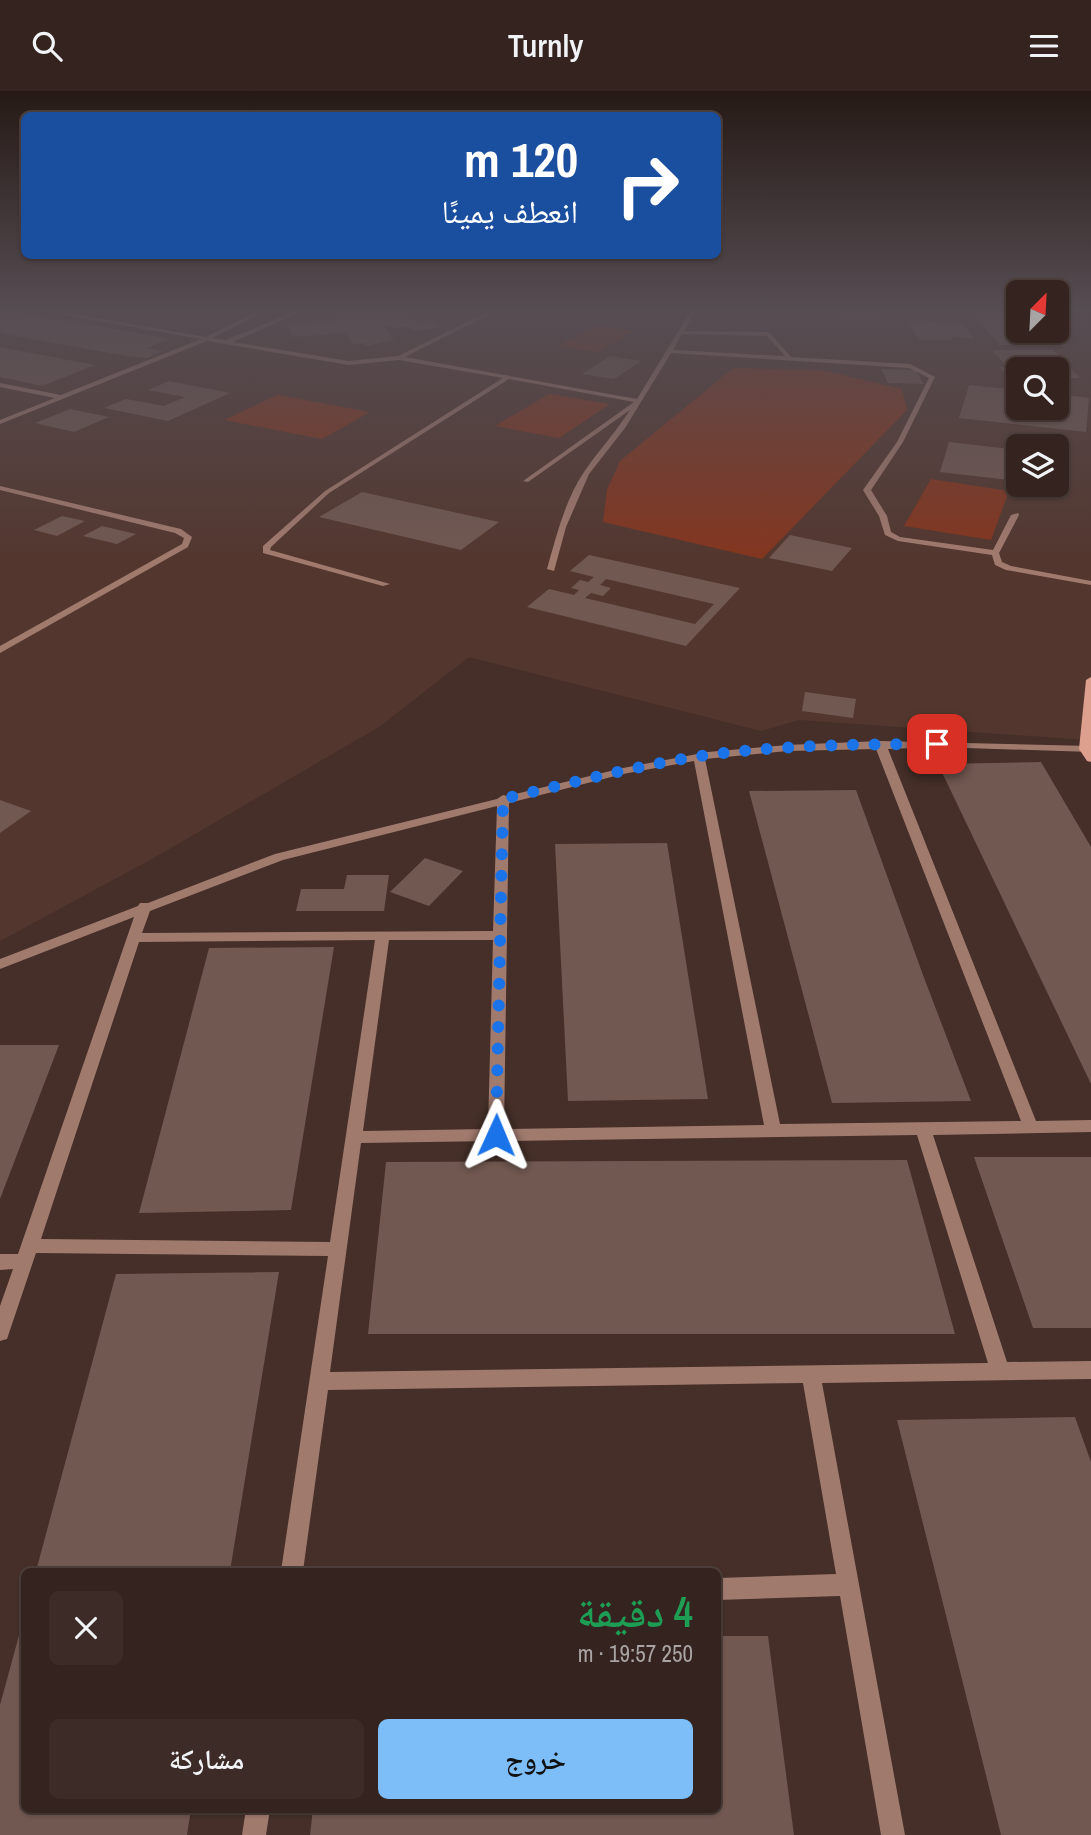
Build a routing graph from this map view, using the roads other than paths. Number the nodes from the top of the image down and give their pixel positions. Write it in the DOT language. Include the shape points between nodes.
graph roads {
  1 [pos="43,393"];
  2 [pos="70,393"];
  3 [pos="482,393"];
  4 [pos="597,393"];
  5 [pos="644,393"];
  6 [pos="924,393"];
  7 [pos="61,397"];
  8 [pos="639,401"];
  9 [pos="0,422"];
  10 [pos="526,481"];
  11 [pos="0,488"];
  12 [pos="1015,516"];
  13 [pos="995,553"];
  14 [pos="551,569"];
  15 [pos="1091,583"];
  16 [pos="386,584"];
  17 [pos="0,650"];
  18 [pos="1091,680"];
  19 [pos="880,744"];
  20 [pos="1089,752"];
  21 [pos="699,757"];
  22 [pos="503,799"];
  23 [pos="145,906"];
  24 [pos="500,935"];
  25 [pos="383,936"];
  26 [pos="134,938"];
  27 [pos="0,964"];
  28 [pos="1091,1126"];
  29 [pos="1031,1127"];
  30 [pos="923,1129"];
  31 [pos="773,1131"];
  32 [pos="496,1135"];
  33 [pos="354,1137"];
  34 [pos="338,1249"];
  35 [pos="27,1254"];
  36 [pos="0,1262"];
  37 [pos="0,1333"];
  38 [pos="1091,1370"];
  39 [pos="1000,1371"];
  40 [pos="811,1374"];
  41 [pos="319,1381"];
  42 [pos="292,1568"];
  43 [pos="849,1585"];
  44 [pos="721,1588"];
  45 [pos="257,1813"];
  46 [pos="254,1835"];
  47 [pos="894,1835"];
  1 -- 7 [label="lane"];
  2 -- 7 [label="lane"];
  3 -- 16 [label="lane" via="327,492 267,546 267,551"];
  4 -- 8 [label="lane"];
  5 -- 8 [label="lane"];
  6 -- 13 [label="lane" via="900,442 867,491 888,533 898,539"];
  7 -- 9 [label="lane"];
  8 -- 10 [label="lane"];
  8 -- 14 [label="lane" via="586,474 562,527"];
  11 -- 17 [label="lane" via="188,537 185,545"];
  12 -- 13 [label="lane"];
  13 -- 15 [label="lane" via="998,563 1009,568"];
  18 -- 20 [label="street"];
  19 -- 20 [label="street"];
  19 -- 21 [label="street"];
  19 -- 29 [label="street"];
  21 -- 22 [label="street"];
  21 -- 31 [label="street"];
  22 -- 23 [label="street" via="279,856"];
  22 -- 24 [label="street"];
  23 -- 26 [label="street"];
  23 -- 27 [label="street"];
  24 -- 25 [label="street"];
  24 -- 32 [label="street"];
  25 -- 26 [label="street"];
  25 -- 33 [label="street"];
  26 -- 35 [label="street"];
  28 -- 29 [label="street"];
  29 -- 30 [label="street"];
  30 -- 31 [label="street"];
  30 -- 39 [label="street"];
  31 -- 32 [label="street"];
  32 -- 33 [label="street"];
  33 -- 34 [label="street"];
  34 -- 35 [label="street"];
  34 -- 41 [label="street"];
  35 -- 36 [label="street"];
  35 -- 37 [label="street"];
  38 -- 39 [label="street"];
  39 -- 40 [label="street"];
  40 -- 41 [label="street"];
  40 -- 43 [label="street"];
  41 -- 42 [label="street"];
  43 -- 44 [label="street"];
  43 -- 47 [label="street"];
  45 -- 46 [label="street"];
}
